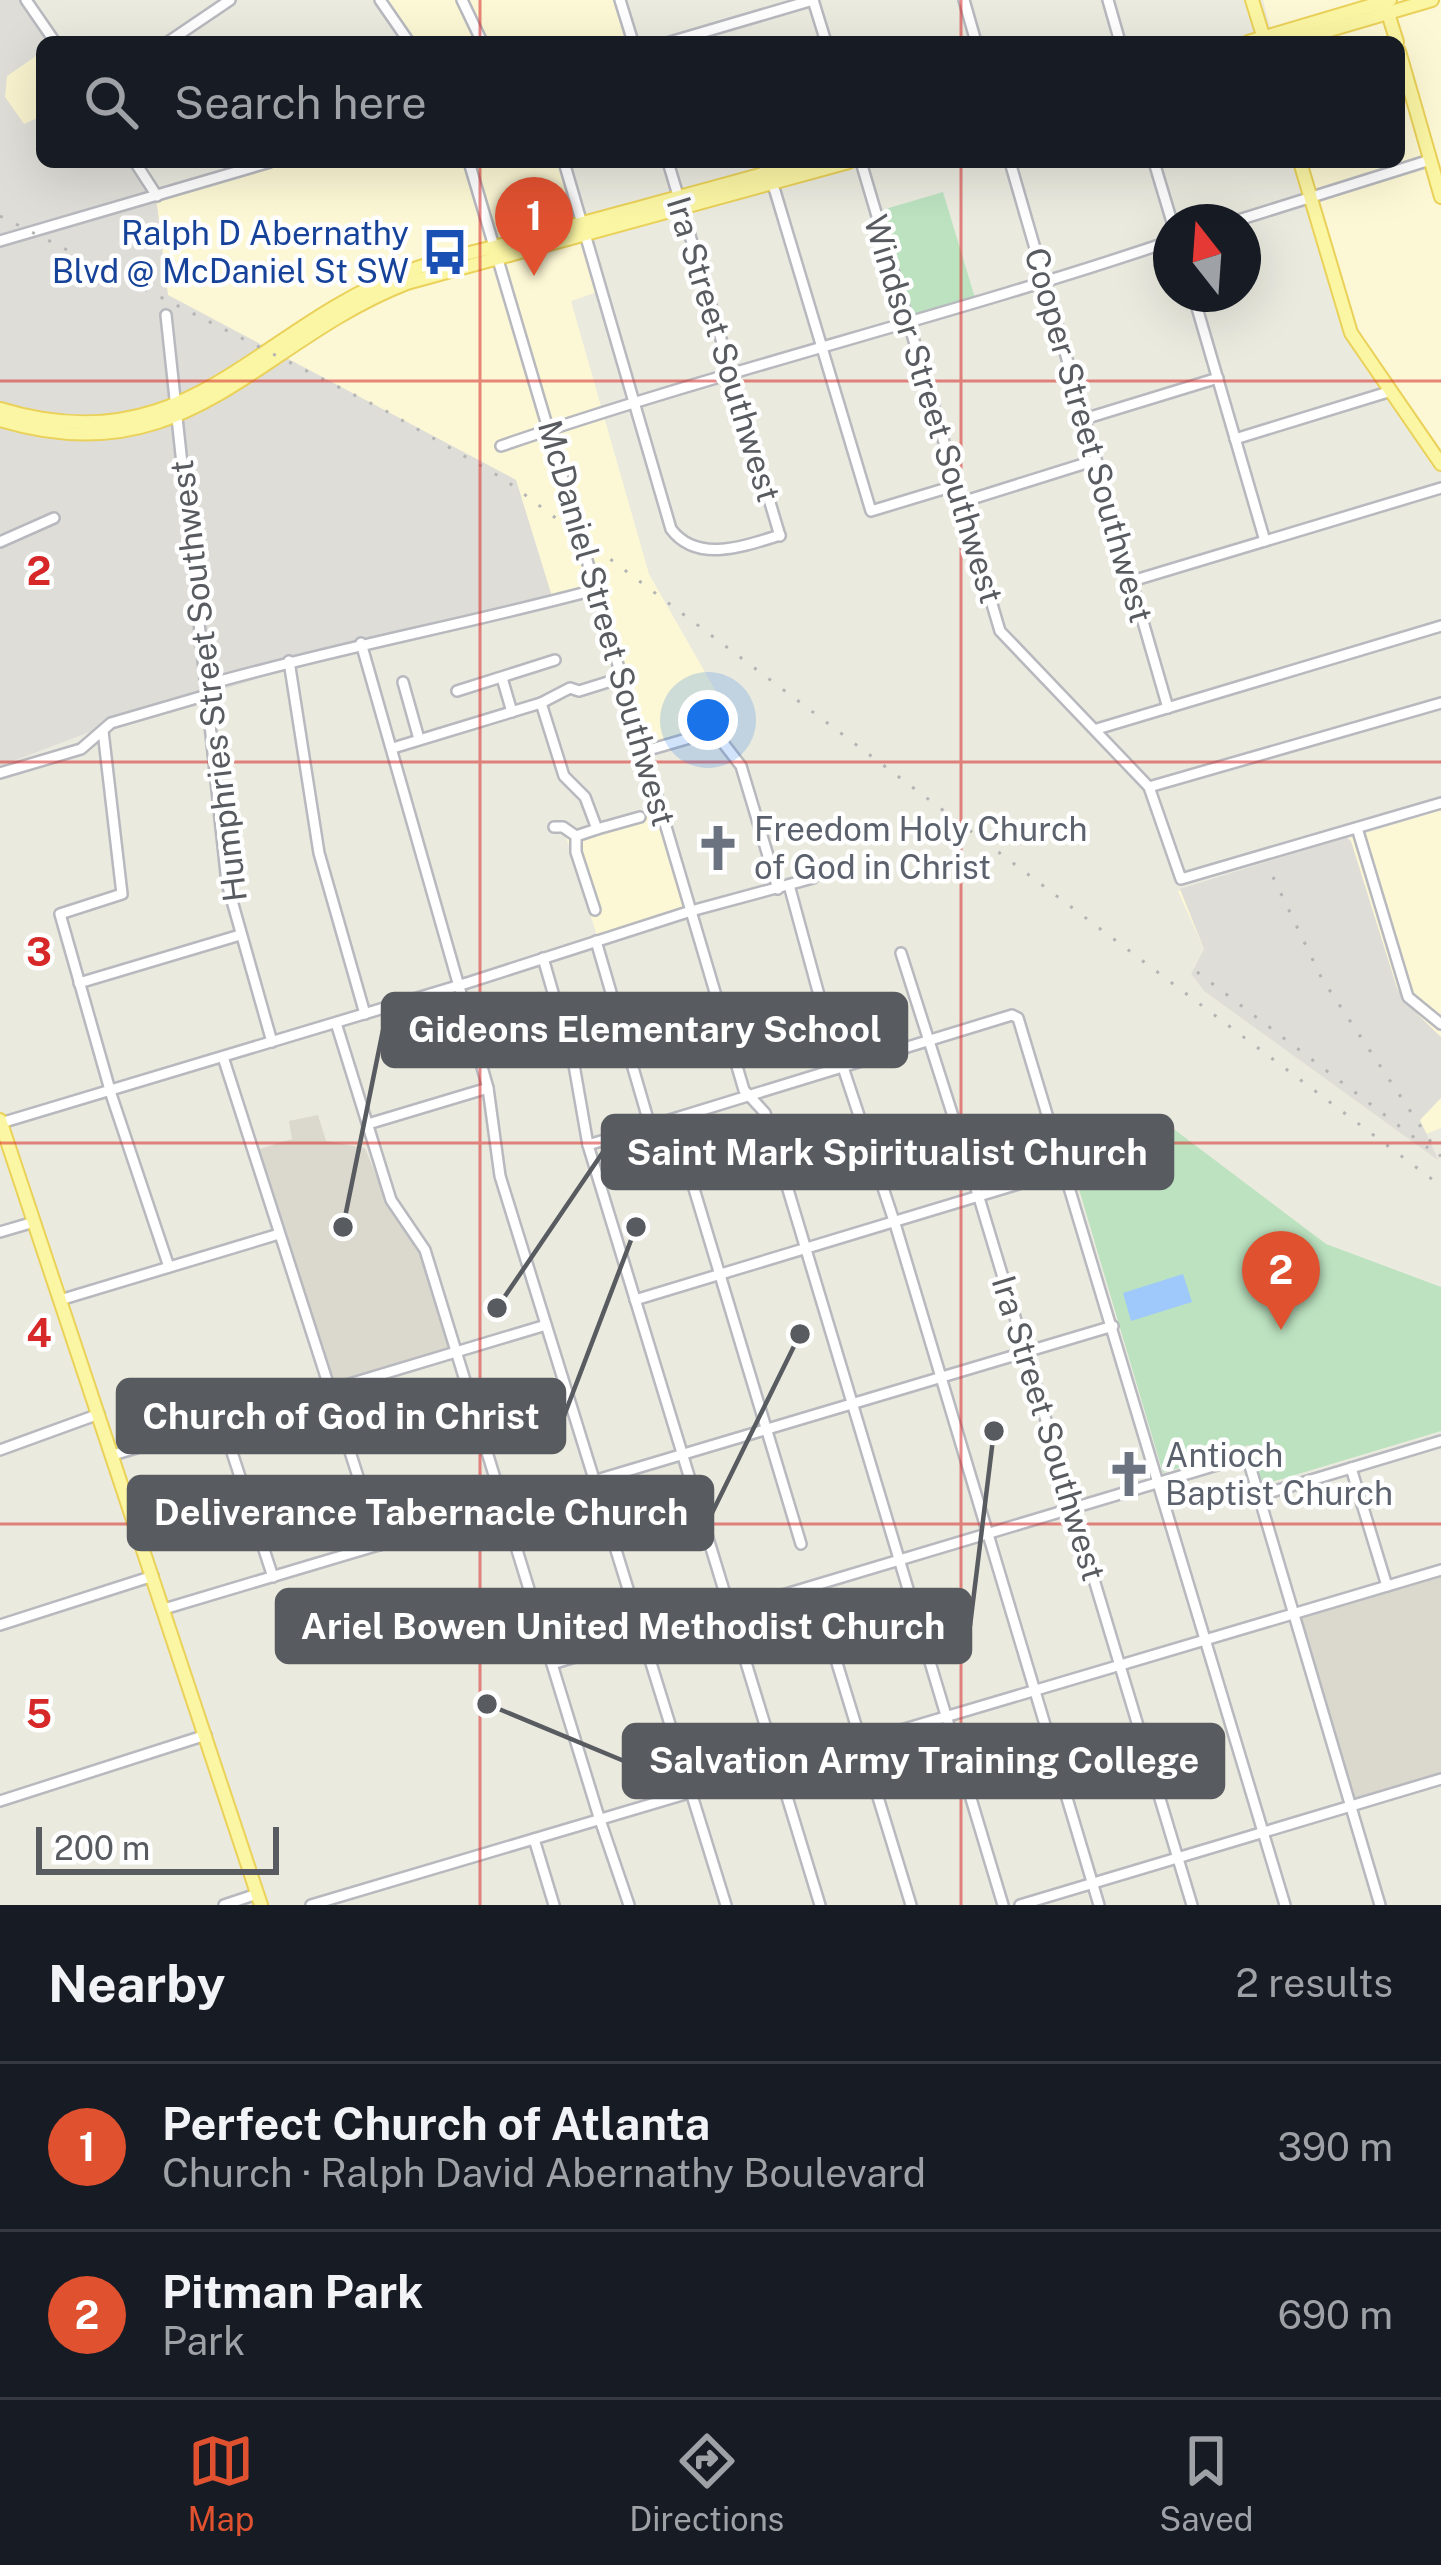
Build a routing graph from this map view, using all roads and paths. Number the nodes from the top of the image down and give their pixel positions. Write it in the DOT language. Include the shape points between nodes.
graph roads {
  1 [pos="26,0"];
  2 [pos="230,0"];
  3 [pos="380,0"];
  4 [pos="462,0"];
  5 [pos="620,0"];
  6 [pos="813,0"];
  7 [pos="964,0"];
  8 [pos="1108,0"];
  9 [pos="1252,0"];
  10 [pos="1432,0"];
  11 [pos="1387,3"];
  12 [pos="722,26"];
  13 [pos="51,36"];
  14 [pos="177,36"];
  15 [pos="405,36"];
  16 [pos="479,36"];
  17 [pos="630,36"];
  18 [pos="690,36"];
  19 [pos="724,36"];
  20 [pos="824,36"];
  21 [pos="974,36"];
  22 [pos="1118,36"];
  23 [pos="1263,36"];
  24 [pos="1277,36"];
  25 [pos="1304,36"];
  26 [pos="1395,36"];
  27 [pos="1405,72"];
  28 [pos="1430,160"];
  29 [pos="139,168"];
  30 [pos="251,168"];
  31 [pos="471,168"];
  32 [pos="566,168"];
  33 [pos="670,168"];
  34 [pos="804,168"];
  35 [pos="863,168"];
  36 [pos="1012,168"];
  37 [pos="1156,168"];
  38 [pos="1302,168"];
  39 [pos="1404,168"];
  40 [pos="1405,168"];
  41 [pos="766,173"];
  42 [pos="157,196"];
  43 [pos="1310,197"];
  44 [pos="1441,197"];
  45 [pos="680,203"];
  46 [pos="1167,204"];
  47 [pos="1261,213"];
  48 [pos="584,229"];
  49 [pos="0,241"];
  50 [pos="1153,247"];
  51 [pos="495,252"];
  52 [pos="1044,284"];
  53 [pos="1198,312"];
  54 [pos="166,315"];
  55 [pos="909,324"];
  56 [pos="823,349"];
  57 [pos="734,374"];
  58 [pos="1218,378"];
  59 [pos="1388,392"];
  60 [pos="636,403"];
  61 [pos="0,409"];
  62 [pos="177,411"];
  63 [pos="1084,419"];
  64 [pos="0,420"];
  65 [pos="550,429"];
  66 [pos="1235,439"];
  67 [pos="501,446"];
  68 [pos="1096,460"];
  69 [pos="1441,464"];
  70 [pos="957,485"];
  71 [pos="1441,488"];
  72 [pos="962,502"];
  73 [pos="54,518"];
  74 [pos="1265,541"];
  75 [pos="0,542"];
  76 [pos="1132,581"];
  77 [pos="598,589"];
  78 [pos="1441,626"];
  79 [pos="361,643"];
  80 [pos="555,660"];
  81 [pos="290,661"];
  82 [pos="624,677"];
  83 [pos="502,678"];
  84 [pos="403,682"];
  85 [pos="206,690"];
  86 [pos="457,692"];
  87 [pos="541,703"];
  88 [pos="1441,703"];
  89 [pos="1168,708"];
  90 [pos="512,712"];
  91 [pos="1097,729"];
  92 [pos="103,730"];
  93 [pos="419,739"];
  94 [pos="398,746"];
  95 [pos="645,752"];
  96 [pos="0,773"];
  97 [pos="1149,787"];
  98 [pos="1441,803"];
  99 [pos="640,817"];
  100 [pos="554,827"];
  101 [pos="1357,828"];
  102 [pos="598,829"];
  103 [pos="576,836"];
  104 [pos="813,878"];
  105 [pos="784,887"];
  106 [pos="595,910"];
  107 [pos="692,911"];
  108 [pos="240,935"];
  109 [pos="596,941"];
  110 [pos="901,953"];
  111 [pos="543,958"];
  112 [pos="79,983"];
  113 [pos="461,985"];
  114 [pos="1441,1005"];
  115 [pos="1429,1011"];
  116 [pos="365,1014"];
  117 [pos="336,1023"];
  118 [pos="1441,1024"];
  119 [pos="930,1040"];
  120 [pos="272,1042"];
  121 [pos="223,1057"];
  122 [pos="843,1066"];
  123 [pos="488,1088"];
  124 [pos="110,1090"];
  125 [pos="749,1096"];
  126 [pos="673,1119"];
  127 [pos="0,1121"];
  128 [pos="368,1124"];
  129 [pos="650,1126"];
  130 [pos="588,1144"];
  131 [pos="1144,1146"];
  132 [pos="1064,1170"];
  133 [pos="979,1196"];
  134 [pos="894,1221"];
  135 [pos="34,1222"];
  136 [pos="0,1232"];
  137 [pos="279,1234"];
  138 [pos="805,1248"];
  139 [pos="169,1267"];
  140 [pos="720,1274"];
  141 [pos="60,1300"];
  142 [pos="635,1300"];
  143 [pos="546,1325"];
  144 [pos="1113,1326"];
  145 [pos="456,1352"];
  146 [pos="1026,1352"];
  147 [pos="941,1378"];
  148 [pos="328,1390"];
  149 [pos="852,1406"];
  150 [pos="99,1414"];
  151 [pos="222,1422"];
  152 [pos="767,1431"];
  153 [pos="1441,1441"];
  154 [pos="0,1450"];
  155 [pos="112,1455"];
  156 [pos="683,1456"];
  157 [pos="1351,1468"];
  158 [pos="595,1482"];
  159 [pos="1158,1483"];
  160 [pos="1258,1496"];
  161 [pos="504,1509"];
  162 [pos="1074,1509"];
  163 [pos="988,1534"];
  164 [pos="801,1544"];
  165 [pos="380,1545"];
  166 [pos="898,1562"];
  167 [pos="1441,1570"];
  168 [pos="153,1576"];
  169 [pos="273,1577"];
  170 [pos="1387,1586"];
  171 [pos="814,1588"];
  172 [pos="164,1610"];
  173 [pos="731,1612"];
  174 [pos="1294,1613"];
  175 [pos="0,1625"];
  176 [pos="643,1638"];
  177 [pos="1205,1639"];
  178 [pos="552,1664"];
  179 [pos="1121,1665"];
  180 [pos="1035,1691"];
  181 [pos="947,1718"];
  182 [pos="206,1735"];
  183 [pos="862,1743"];
  184 [pos="778,1767"];
  185 [pos="1441,1779"];
  186 [pos="692,1793"];
  187 [pos="0,1801"];
  188 [pos="1351,1806"];
  189 [pos="600,1820"];
  190 [pos="1263,1832"];
  191 [pos="534,1839"];
  192 [pos="1178,1857"];
  193 [pos="1093,1884"];
  194 [pos="259,1900"];
  195 [pos="224,1905"];
  196 [pos="311,1905"];
  197 [pos="554,1905"];
  198 [pos="629,1905"];
  199 [pos="726,1905"];
  200 [pos="820,1905"];
  201 [pos="911,1905"];
  202 [pos="1003,1905"];
  203 [pos="1020,1905"];
  204 [pos="1099,1905"];
  205 [pos="1192,1905"];
  206 [pos="1285,1905"];
  207 [pos="1379,1905"];
  1 -- 13 [label="street"];
  2 -- 14 [label="street"];
  3 -- 15 [label="street"];
  4 -- 16 [label="street"];
  5 -- 17 [label="street"];
  6 -- 12 [label="street"];
  6 -- 20 [label="street"];
  7 -- 21 [label="street"];
  8 -- 22 [label="street"];
  9 -- 23 [label="main road"];
  10 -- 11 [label="main road"];
  11 -- 24 [label="main road"];
  11 -- 25 [label="main road"];
  11 -- 26 [label="main road"];
  12 -- 18 [label="street"];
  12 -- 19 [label="street"];
  27 -- 28 [label="main road"];
  28 -- 40 [label="street"];
  28 -- 44 [label="main road"];
  29 -- 42 [label="street"];
  30 -- 42 [label="street"];
  31 -- 51 [label="street, McDaniel Street Southwest"];
  32 -- 48 [label="street"];
  33 -- 45 [label="street, Ira Street Southwest"];
  34 -- 41 [label="main road"];
  35 -- 55 [label="street, Windsor Street Southwest"];
  36 -- 52 [label="street, Cooper Street Southwest"];
  37 -- 46 [label="street"];
  38 -- 43 [label="main road"];
  39 -- 43 [label="street"];
  41 -- 45 [label="main road"];
  41 -- 56 [label="street"];
  42 -- 49 [label="street"];
  43 -- 47 [label="street"];
  43 -- 59 [label="main road" via="1351,333"];
  45 -- 48 [label="main road"];
  45 -- 57 [label="street, Ira Street Southwest"];
  48 -- 51 [label="main road"];
  48 -- 60 [label="street"];
  50 -- 52 [label="street"];
  51 -- 62 [label="main road" via="369,299 230,391"];
  51 -- 65 [label="street, McDaniel Street Southwest"];
  52 -- 55 [label="street"];
  52 -- 63 [label="street, Cooper Street Southwest"];
  53 -- 58 [label="street"];
  54 -- 62 [label="street, Humphries Street Southwest"];
  55 -- 56 [label="street"];
  55 -- 70 [label="street, Windsor Street Southwest"];
  56 -- 57 [label="street"];
  56 -- 70 [label="street" via="871,511"];
  57 -- 60 [label="street"];
  57 -- 60 [label="street, Ira Street Southwest" via="780,537 731,550 681,542"];
  58 -- 63 [label="street"];
  58 -- 66 [label="street"];
  59 -- 66 [label="street"];
  59 -- 69 [label="main road"];
  60 -- 65 [label="street"];
  61 -- 62 [label="main road" via="85,422"];
  62 -- 64 [label="main road" via="79,434"];
  62 -- 85 [label="street, Humphries Street Southwest"];
  63 -- 68 [label="street, Cooper Street Southwest"];
  65 -- 67 [label="street"];
  65 -- 77 [label="street, McDaniel Street Southwest"];
  66 -- 74 [label="street"];
  68 -- 72 [label="street"];
  68 -- 76 [label="street, Cooper Street Southwest"];
  70 -- 72 [label="street, Windsor Street Southwest"];
  71 -- 74 [label="street"];
  72 -- 91 [label="street, Windsor Street Southwest" via="1000,631"];
  73 -- 75 [label="street"];
  74 -- 76 [label="street"];
  76 -- 89 [label="street, Cooper Street Southwest"];
  77 -- 79 [label="street"];
  77 -- 82 [label="street, McDaniel Street Southwest"];
  78 -- 89 [label="street"];
  79 -- 81 [label="street"];
  79 -- 94 [label="street"];
  80 -- 83 [label="street"];
  81 -- 85 [label="street"];
  81 -- 116 [label="street" via="319,853"];
  82 -- 87 [label="street"];
  82 -- 95 [label="street, McDaniel Street Southwest"];
  83 -- 86 [label="street"];
  83 -- 90 [label="street"];
  84 -- 93 [label="street"];
  85 -- 92 [label="street"];
  85 -- 108 [label="street, Humphries Street Southwest"];
  87 -- 90 [label="street"];
  87 -- 102 [label="street" via="564,776 585,797"];
  88 -- 97 [label="street"];
  89 -- 91 [label="street"];
  90 -- 93 [label="street"];
  91 -- 97 [label="street, Windsor Street Southwest"];
  92 -- 96 [label="street" via="81,749"];
  92 -- 112 [label="street" via="122,894 60,914"];
  93 -- 94 [label="street"];
  94 -- 113 [label="street"];
  95 -- 105 [label="street" via="714,730 741,766"];
  95 -- 107 [label="street, McDaniel Street Southwest"];
  97 -- 101 [label="street, Windsor Street Southwest" via="1181,879"];
  98 -- 101 [label="street"];
  99 -- 102 [label="street"];
  100 -- 103 [label="street"];
  101 -- 115 [label="street" via="1408,997"];
  102 -- 103 [label="street"];
  103 -- 106 [label="street"];
  104 -- 105 [label="street"];
  105 -- 107 [label="street"];
  105 -- 122 [label="street"];
  107 -- 109 [label="street"];
  107 -- 125 [label="street, McDaniel Street Southwest"];
  108 -- 112 [label="street"];
  108 -- 120 [label="street, Humphries Street Southwest"];
  109 -- 111 [label="street"];
  109 -- 129 [label="street"];
  110 -- 119 [label="street, Ira Street Southwest"];
  111 -- 113 [label="street"];
  111 -- 130 [label="street"];
  112 -- 124 [label="street"];
  113 -- 116 [label="street"];
  113 -- 123 [label="street"];
  114 -- 115 [label="street"];
  115 -- 118 [label="street"];
  116 -- 117 [label="street"];
  117 -- 120 [label="street"];
  117 -- 128 [label="street"];
  119 -- 122 [label="street"];
  119 -- 132 [label="street" via="1018,1018"];
  119 -- 133 [label="street, Ira Street Southwest"];
  120 -- 121 [label="street"];
  121 -- 124 [label="street"];
  121 -- 137 [label="street"];
  122 -- 125 [label="street"];
  122 -- 134 [label="street"];
  123 -- 128 [label="street"];
  123 -- 143 [label="street" via="500,1176"];
  124 -- 127 [label="street"];
  124 -- 139 [label="street"];
  125 -- 126 [label="street"];
  125 -- 138 [label="street, McDaniel Street Southwest" via="765,1113"];
  126 -- 129 [label="street"];
  126 -- 140 [label="street"];
  127 -- 135 [label="main road"];
  128 -- 145 [label="street" via="391,1200 425,1250"];
  129 -- 130 [label="street"];
  130 -- 142 [label="street"];
  131 -- 132 [label="street"];
  132 -- 133 [label="street"];
  132 -- 144 [label="street"];
  133 -- 134 [label="street"];
  133 -- 146 [label="street, Ira Street Southwest"];
  134 -- 138 [label="street"];
  134 -- 147 [label="street"];
  135 -- 136 [label="street"];
  135 -- 141 [label="main road"];
  137 -- 139 [label="street"];
  137 -- 148 [label="street"];
  138 -- 140 [label="street"];
  138 -- 149 [label="street, McDaniel Street Southwest"];
  139 -- 141 [label="street"];
  140 -- 142 [label="street"];
  140 -- 152 [label="street"];
  141 -- 150 [label="main road"];
  142 -- 156 [label="street"];
  143 -- 145 [label="street"];
  143 -- 158 [label="street"];
  144 -- 146 [label="street"];
  144 -- 159 [label="street"];
  145 -- 148 [label="street"];
  145 -- 161 [label="street"];
  146 -- 147 [label="street"];
  146 -- 162 [label="street, Ira Street Southwest"];
  147 -- 149 [label="street"];
  147 -- 163 [label="street"];
  148 -- 151 [label="street"];
  148 -- 165 [label="street"];
  149 -- 152 [label="street"];
  149 -- 166 [label="street, McDaniel Street Southwest"];
  150 -- 154 [label="street"];
  150 -- 155 [label="main road"];
  151 -- 155 [label="street"];
  151 -- 169 [label="street"];
  152 -- 156 [label="street"];
  152 -- 164 [label="street"];
  153 -- 157 [label="street"];
  155 -- 168 [label="main road"];
  156 -- 158 [label="street"];
  156 -- 173 [label="street"];
  157 -- 160 [label="street"];
  157 -- 170 [label="street"];
  158 -- 161 [label="street"];
  158 -- 176 [label="street"];
  159 -- 160 [label="street" via="1246,1456"];
  159 -- 162 [label="street"];
  159 -- 177 [label="street"];
  160 -- 174 [label="street"];
  161 -- 165 [label="street"];
  161 -- 178 [label="street"];
  162 -- 163 [label="street"];
  162 -- 179 [label="street, Ira Street Southwest"];
  163 -- 166 [label="street"];
  163 -- 180 [label="street"];
  165 -- 169 [label="street"];
  166 -- 171 [label="street"];
  166 -- 181 [label="street, McDaniel Street Southwest"];
  167 -- 170 [label="street"];
  168 -- 172 [label="main road"];
  168 -- 175 [label="street"];
  169 -- 172 [label="street"];
  170 -- 174 [label="street"];
  171 -- 173 [label="street"];
  171 -- 183 [label="street"];
  172 -- 182 [label="main road"];
  173 -- 176 [label="street"];
  173 -- 184 [label="street"];
  174 -- 177 [label="street"];
  174 -- 188 [label="street"];
  176 -- 178 [label="street"];
  176 -- 186 [label="street"];
  177 -- 179 [label="street"];
  177 -- 190 [label="street"];
  178 -- 189 [label="street"];
  179 -- 180 [label="street"];
  179 -- 192 [label="street, Ira Street Southwest"];
  180 -- 181 [label="street"];
  180 -- 193 [label="street"];
  181 -- 183 [label="street"];
  181 -- 202 [label="street, McDaniel Street Southwest"];
  182 -- 187 [label="street"];
  182 -- 194 [label="main road"];
  183 -- 184 [label="street"];
  183 -- 201 [label="street"];
  184 -- 186 [label="street"];
  184 -- 200 [label="street"];
  185 -- 188 [label="street"];
  186 -- 189 [label="street"];
  186 -- 199 [label="street"];
  188 -- 190 [label="street"];
  188 -- 207 [label="street"];
  189 -- 191 [label="street"];
  189 -- 198 [label="street"];
  190 -- 192 [label="street"];
  190 -- 206 [label="street"];
  191 -- 196 [label="street"];
  191 -- 197 [label="street"];
  192 -- 193 [label="street"];
  192 -- 205 [label="street, Ira Street Southwest"];
  193 -- 203 [label="street"];
  193 -- 204 [label="street"];
  194 -- 195 [label="street"];
}
